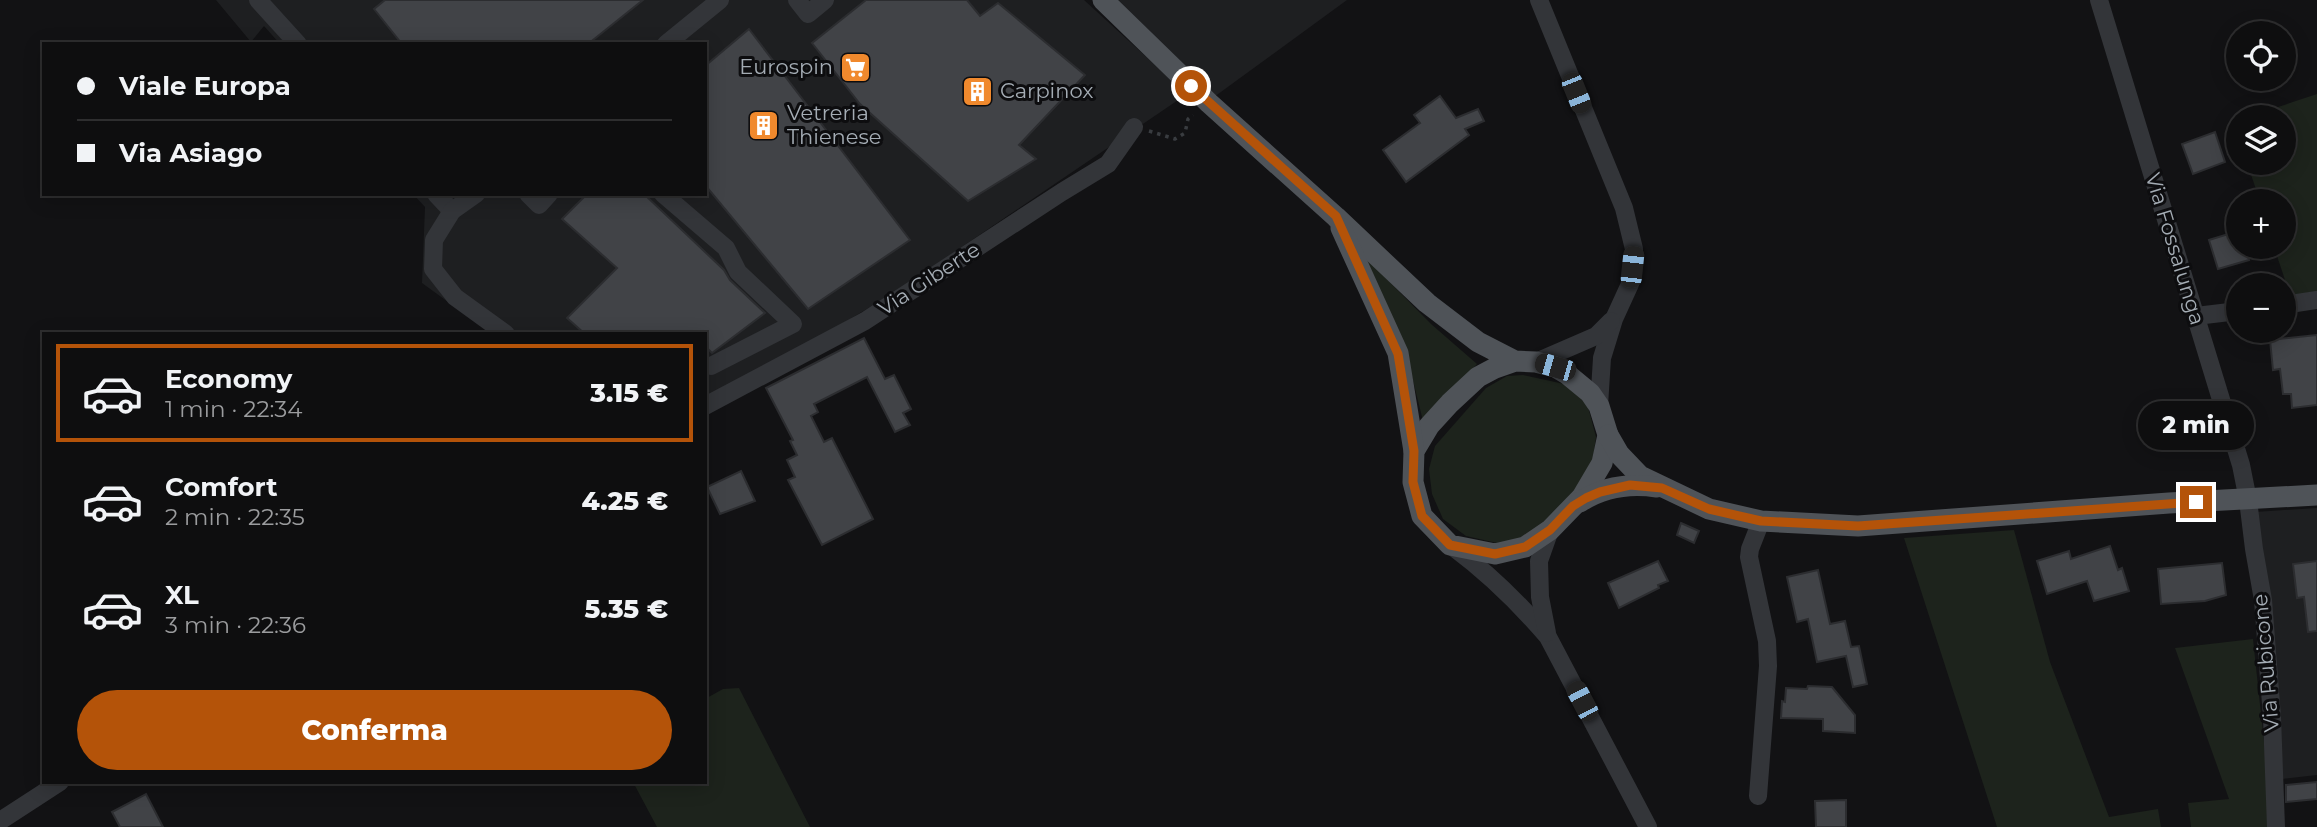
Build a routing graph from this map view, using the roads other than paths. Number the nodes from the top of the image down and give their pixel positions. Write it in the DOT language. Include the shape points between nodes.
graph roads {
  1 [pos="258,0"];
  2 [pos="720,0"];
  3 [pos="797,0"];
  4 [pos="825,0"];
  5 [pos="1103,0"];
  6 [pos="1539,0"];
  7 [pos="2099,0"];
  8 [pos="296,42"];
  9 [pos="668,42"];
  10 [pos="1134,127"];
  11 [pos="438,196"];
  12 [pos="473,196"];
  13 [pos="530,196"];
  14 [pos="547,196"];
  15 [pos="665,196"];
  16 [pos="452,211"];
  17 [pos="1336,216"];
  18 [pos="2317,300"];
  19 [pos="2296,303"];
  20 [pos="2226,312"];
  21 [pos="2196,316"];
  22 [pos="1614,319"];
  23 [pos="503,332"];
  24 [pos="1526,361"];
  25 [pos="710,366"];
  26 [pos="707,405"];
  27 [pos="1599,406"];
  28 [pos="1608,435"];
  29 [pos="1414,451"];
  30 [pos="1662,488"];
  31 [pos="2317,495"];
  32 [pos="2248,500"];
  33 [pos="1573,506"];
  34 [pos="1761,521"];
  35 [pos="1550,530"];
  36 [pos="1450,545"];
  37 [pos="1548,637"];
  38 [pos="57,784"];
  39 [pos="1758,796"];
  40 [pos="0,821"];
  41 [pos="1647,827"];
  42 [pos="2276,827"];
  1 -- 8 [label="street"];
  2 -- 9 [label="street"];
  3 -- 4 [label="street" via="808,14"];
  5 -- 17 [label="main road"];
  6 -- 22 [label="street" via="1626,218 1634,249 1630,284"];
  7 -- 21 [label="street, Via Fossalunga"];
  10 -- 26 [label="street, Via Giberte" via="1108,164 865,321"];
  11 -- 16 [label="street"];
  12 -- 16 [label="street"];
  13 -- 14 [label="street" via="539,205"];
  15 -- 25 [label="street" via="726,248 738,272 793,324"];
  16 -- 23 [label="street" via="434,240 433,269 456,297"];
  17 -- 24 [label="main road" via="1427,303 1478,342"];
  17 -- 29 [label="main road" via="1398,354"];
  18 -- 19 [label="street"];
  20 -- 21 [label="street"];
  21 -- 32 [label="street, Via Fossalunga"];
  22 -- 24 [label="street" via="1596,336 1558,354"];
  22 -- 27 [label="street" via="1602,358"];
  24 -- 27 [label="main road" via="1567,374"];
  24 -- 29 [label="main road" via="1495,368 1469,386 1429,426"];
  27 -- 28 [label="main road"];
  28 -- 30 [label="main road" via="1640,476"];
  28 -- 33 [label="main road" via="1596,477"];
  29 -- 36 [label="main road" via="1413,482 1422,516"];
  30 -- 33 [label="main road" via="1615,488"];
  30 -- 34 [label="main road" via="1709,509"];
  31 -- 32 [label="main road"];
  32 -- 34 [label="main road" via="1858,526"];
  32 -- 42 [label="street, Via Rubicone" via="2268,654"];
  33 -- 35 [label="main road"];
  34 -- 39 [label="street" via="1749,549 1768,666"];
  35 -- 36 [label="main road" via="1525,547 1495,554"];
  35 -- 37 [label="street" via="1539,561"];
  36 -- 37 [label="street" via="1525,609"];
  37 -- 41 [label="street"];
  38 -- 40 [label="street"];
}
